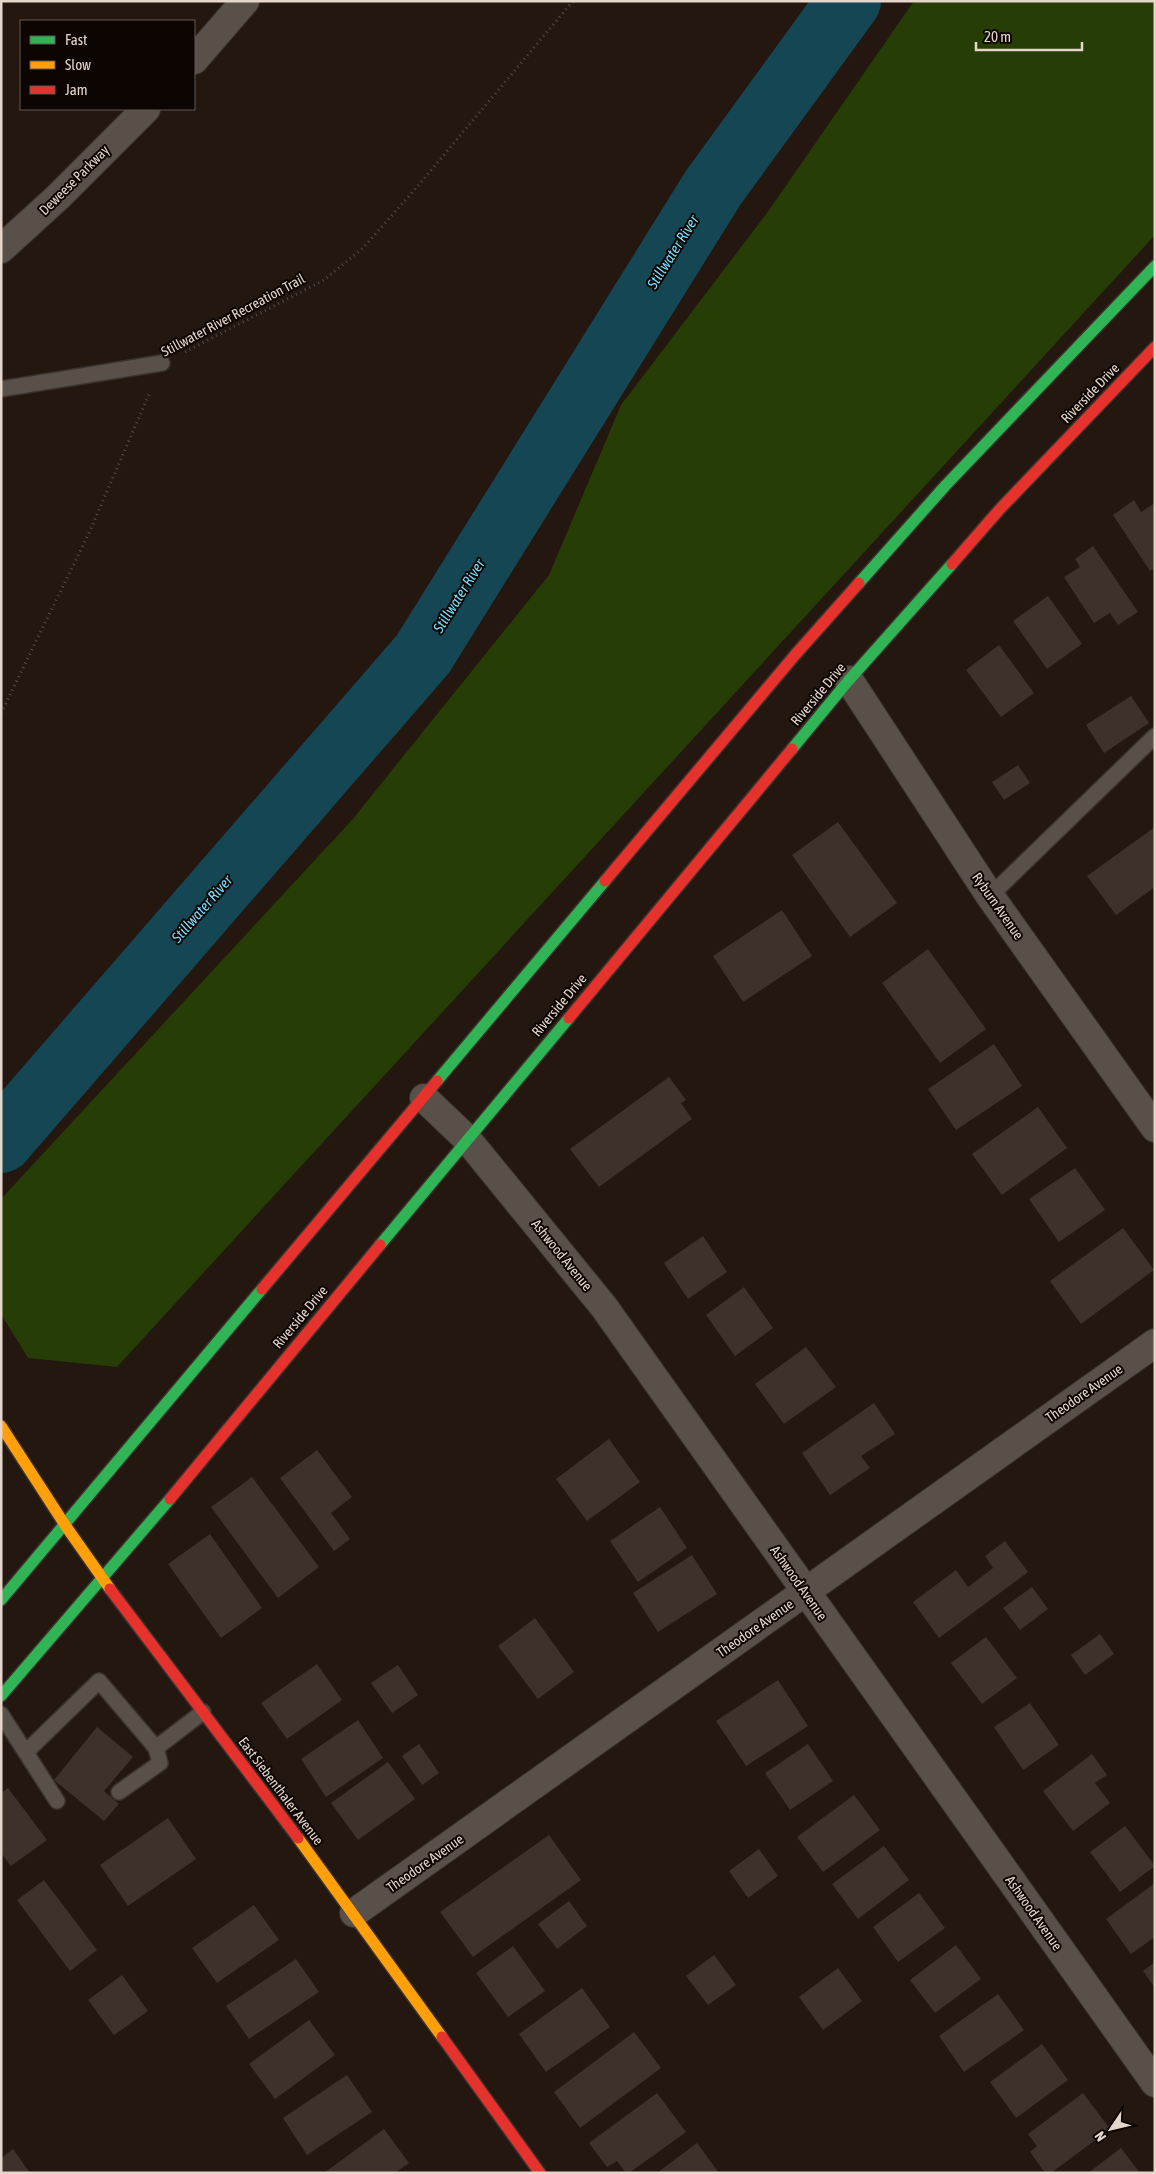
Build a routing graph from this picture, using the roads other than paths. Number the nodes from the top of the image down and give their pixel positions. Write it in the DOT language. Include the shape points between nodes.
graph roads {
  1 [pos="244,1"];
  2 [pos="195,59"];
  3 [pos="145,110"];
  4 [pos="1,250"];
  5 [pos="1155,266"];
  6 [pos="1155,347"];
  7 [pos="162,363"];
  8 [pos="1,390"];
  9 [pos="849,680"];
  10 [pos="1155,736"];
  11 [pos="990,896"];
  12 [pos="424,1098"];
  13 [pos="1155,1128"];
  14 [pos="467,1139"];
  15 [pos="1155,1343"];
  16 [pos="1,1426"];
  17 [pos="65,1525"];
  18 [pos="103,1580"];
  19 [pos="806,1592"];
  20 [pos="1,1600"];
  21 [pos="1,1696"];
  22 [pos="203,1712"];
  23 [pos="1,1714"];
  24 [pos="156,1748"];
  25 [pos="26,1752"];
  26 [pos="119,1792"];
  27 [pos="58,1802"];
  28 [pos="354,1913"];
  29 [pos="1155,2083"];
  30 [pos="540,2173"];
  1 -- 2 [label="street"];
  3 -- 4 [label="street, Deweese Parkway"];
  5 -- 12 [label="main road" via="946,484 802,647"];
  6 -- 9 [label="main road, Riverside Drive" via="1000,509"];
  7 -- 8 [label="lane"];
  9 -- 11 [label="street, Ryburn Avenue"];
  9 -- 14 [label="main road, Riverside Drive"];
  10 -- 11 [label="lane"];
  11 -- 13 [label="street, Ryburn Avenue"];
  12 -- 14 [label="street, Ashwood Avenue"];
  12 -- 17 [label="main road"];
  14 -- 18 [label="main road, Riverside Drive"];
  14 -- 19 [label="street, Ashwood Avenue" via="604,1307"];
  15 -- 19 [label="street, Theodore Avenue"];
  16 -- 17 [label="main road, East Siebenthaler Avenue"];
  17 -- 18 [label="main road, East Siebenthaler Avenue"];
  17 -- 20 [label="main road"];
  18 -- 21 [label="main road, Riverside Drive"];
  18 -- 22 [label="main road, East Siebenthaler Avenue"];
  19 -- 28 [label="street, Theodore Avenue"];
  19 -- 29 [label="street, Ashwood Avenue"];
  22 -- 24 [label="lane"];
  22 -- 28 [label="main road, East Siebenthaler Avenue"];
  23 -- 25 [label="lane"];
  24 -- 25 [label="lane" via="99,1681"];
  24 -- 26 [label="lane" via="160,1763"];
  25 -- 27 [label="lane"];
  28 -- 30 [label="main road, East Siebenthaler Avenue"];
}
